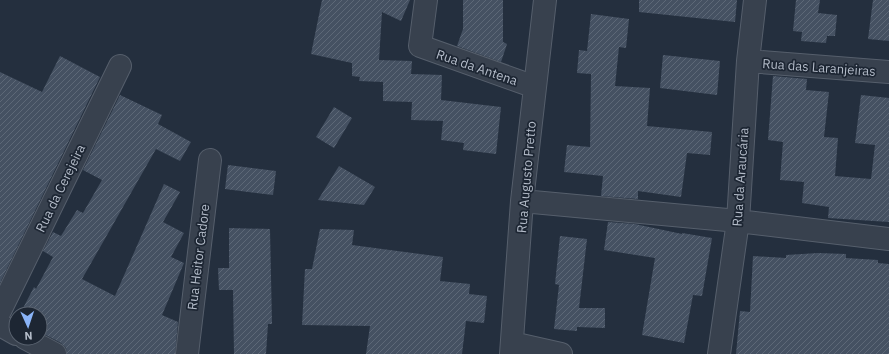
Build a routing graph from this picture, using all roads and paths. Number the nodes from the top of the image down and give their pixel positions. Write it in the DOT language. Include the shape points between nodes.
graph roads {
  1 [pos="426,0"];
  2 [pos="545,0"];
  3 [pos="755,0"];
  4 [pos="748,61"];
  5 [pos="120,66"];
  6 [pos="889,72"];
  7 [pos="534,87"];
  8 [pos="210,160"];
  9 [pos="522,201"];
  10 [pos="738,221"];
  11 [pos="889,239"];
  12 [pos="0,311"];
  13 [pos="40,346"];
  14 [pos="512,349"];
  15 [pos="55,354"];
  16 [pos="187,354"];
  17 [pos="561,354"];
  18 [pos="719,354"];
  1 -- 7 [label="street, Rua da Antena" via="420,46"];
  2 -- 7 [label="street, Rua Augusto Pretto"];
  3 -- 4 [label="street, Rua da Araucária"];
  4 -- 6 [label="street, Rua das Laranjeiras"];
  4 -- 10 [label="street, Rua da Araucária"];
  5 -- 12 [label="street, Rua da Cerejeira"];
  7 -- 9 [label="street, Rua Augusto Pretto"];
  8 -- 16 [label="street, Rua Heitor Cadore"];
  9 -- 10 [label="street"];
  9 -- 14 [label="street, Rua Augusto Pretto"];
  10 -- 11 [label="street"];
  10 -- 18 [label="street, Rua da Araucária"];
  13 -- 15 [label="street"];
  14 -- 17 [label="street"];
}
